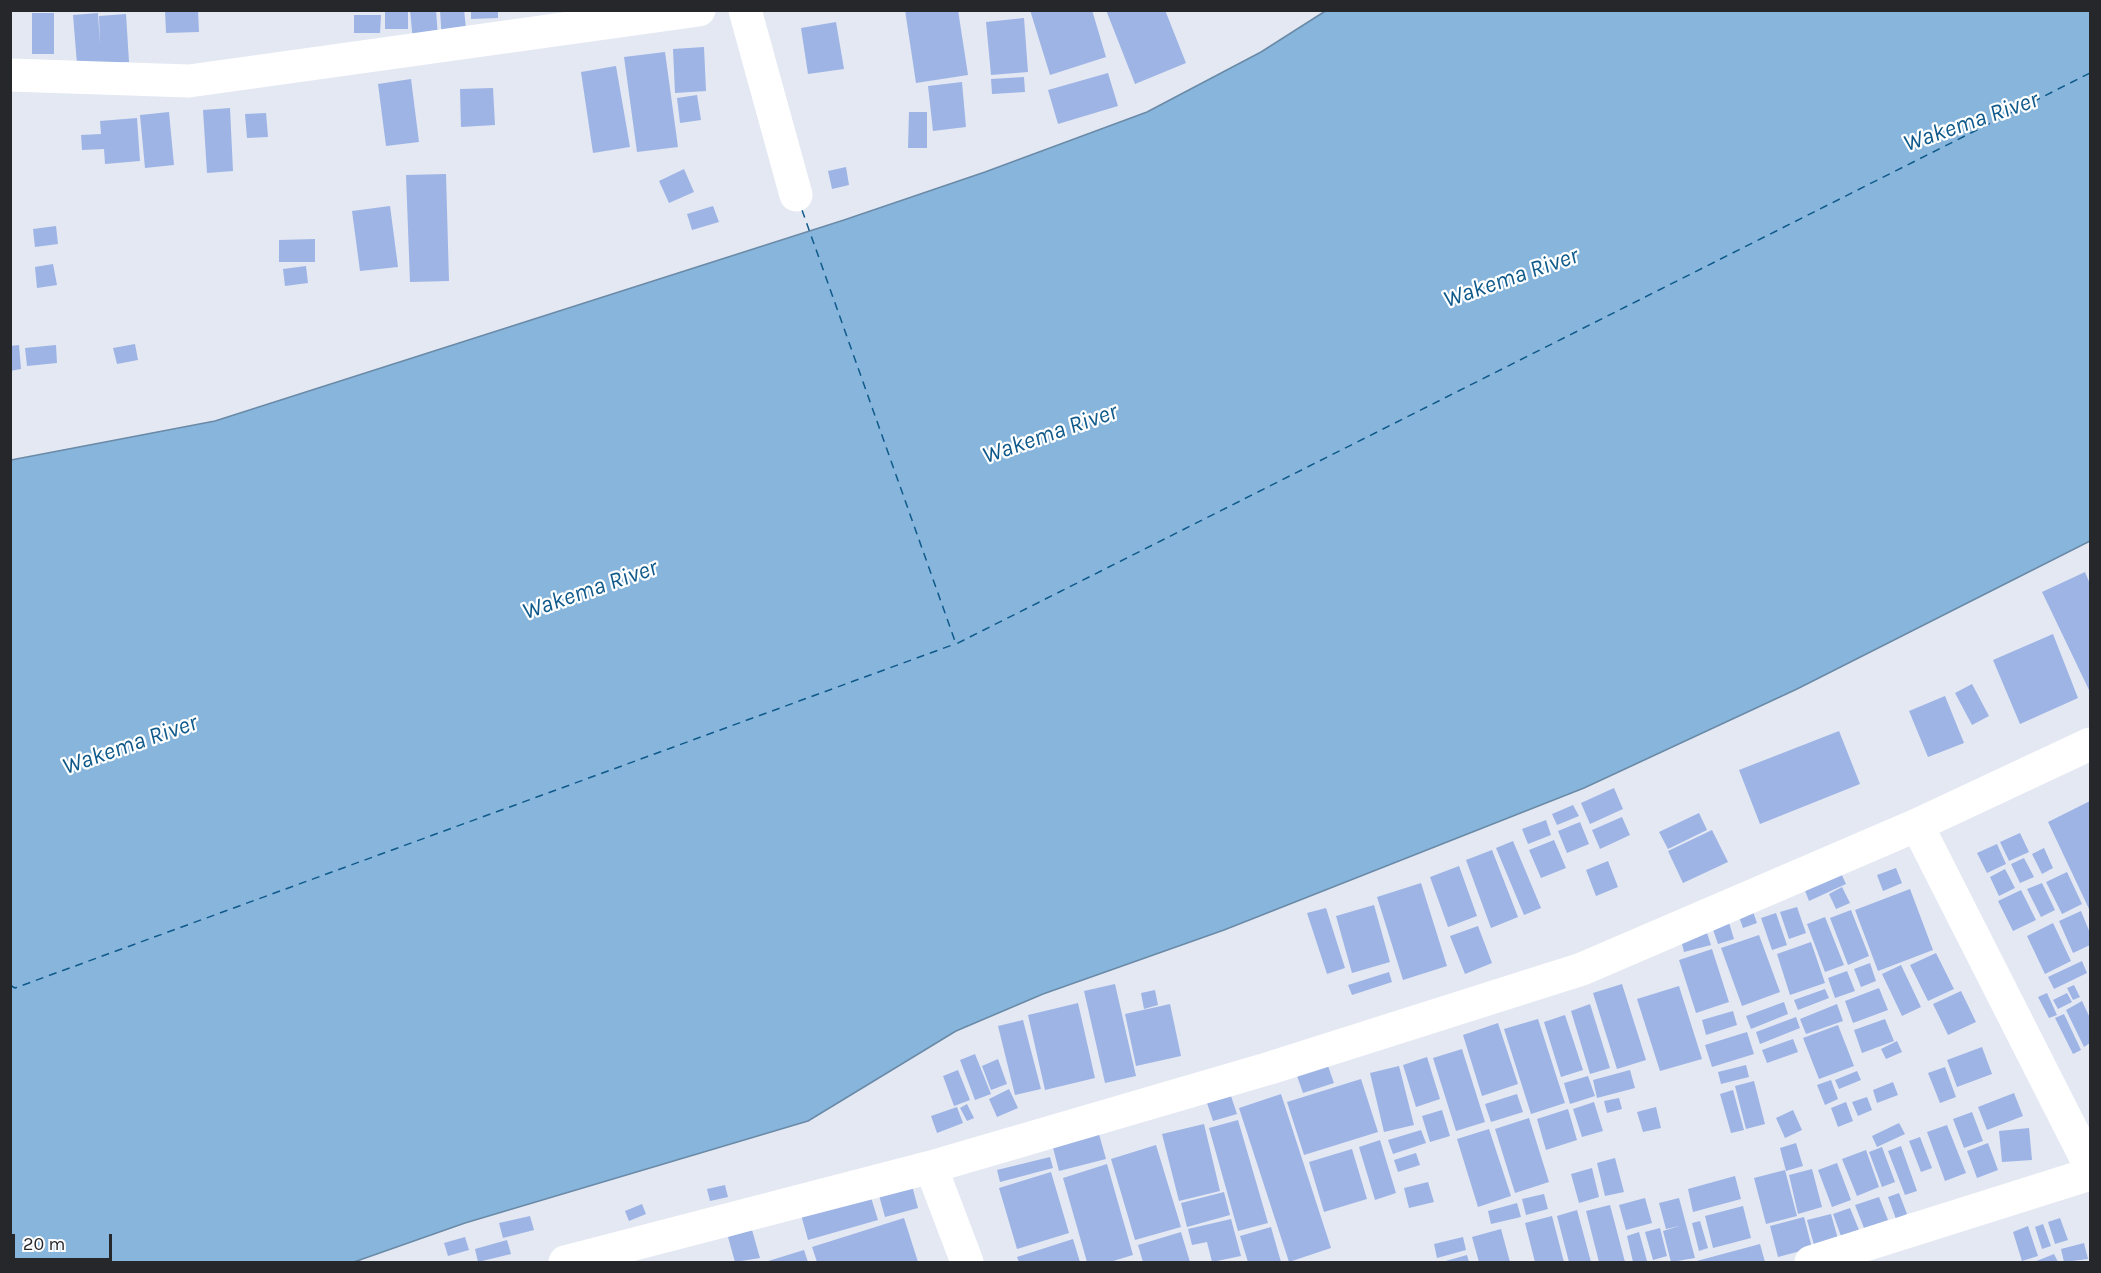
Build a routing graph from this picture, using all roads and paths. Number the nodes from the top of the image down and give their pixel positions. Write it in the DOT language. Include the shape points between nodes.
graph roads {
  1 [pos="699,10"];
  2 [pos="745,10"];
  3 [pos="10,75"];
  4 [pos="796,195"];
  5 [pos="2091,744"];
  6 [pos="1917,825"];
  7 [pos="2091,1166"];
  8 [pos="931,1167"];
  9 [pos="2091,1174"];
  10 [pos="565,1263"];
  11 [pos="967,1263"];
  12 [pos="1811,1263"];
  1 -- 3 [label="street" via="189,81"];
  2 -- 4 [label="street"];
  5 -- 6 [label="street"];
  6 -- 7 [label="street"];
  6 -- 8 [label="street" via="1582,969 1270,1068"];
  8 -- 10 [label="street"];
  8 -- 11 [label="street"];
  9 -- 12 [label="street"];
}
